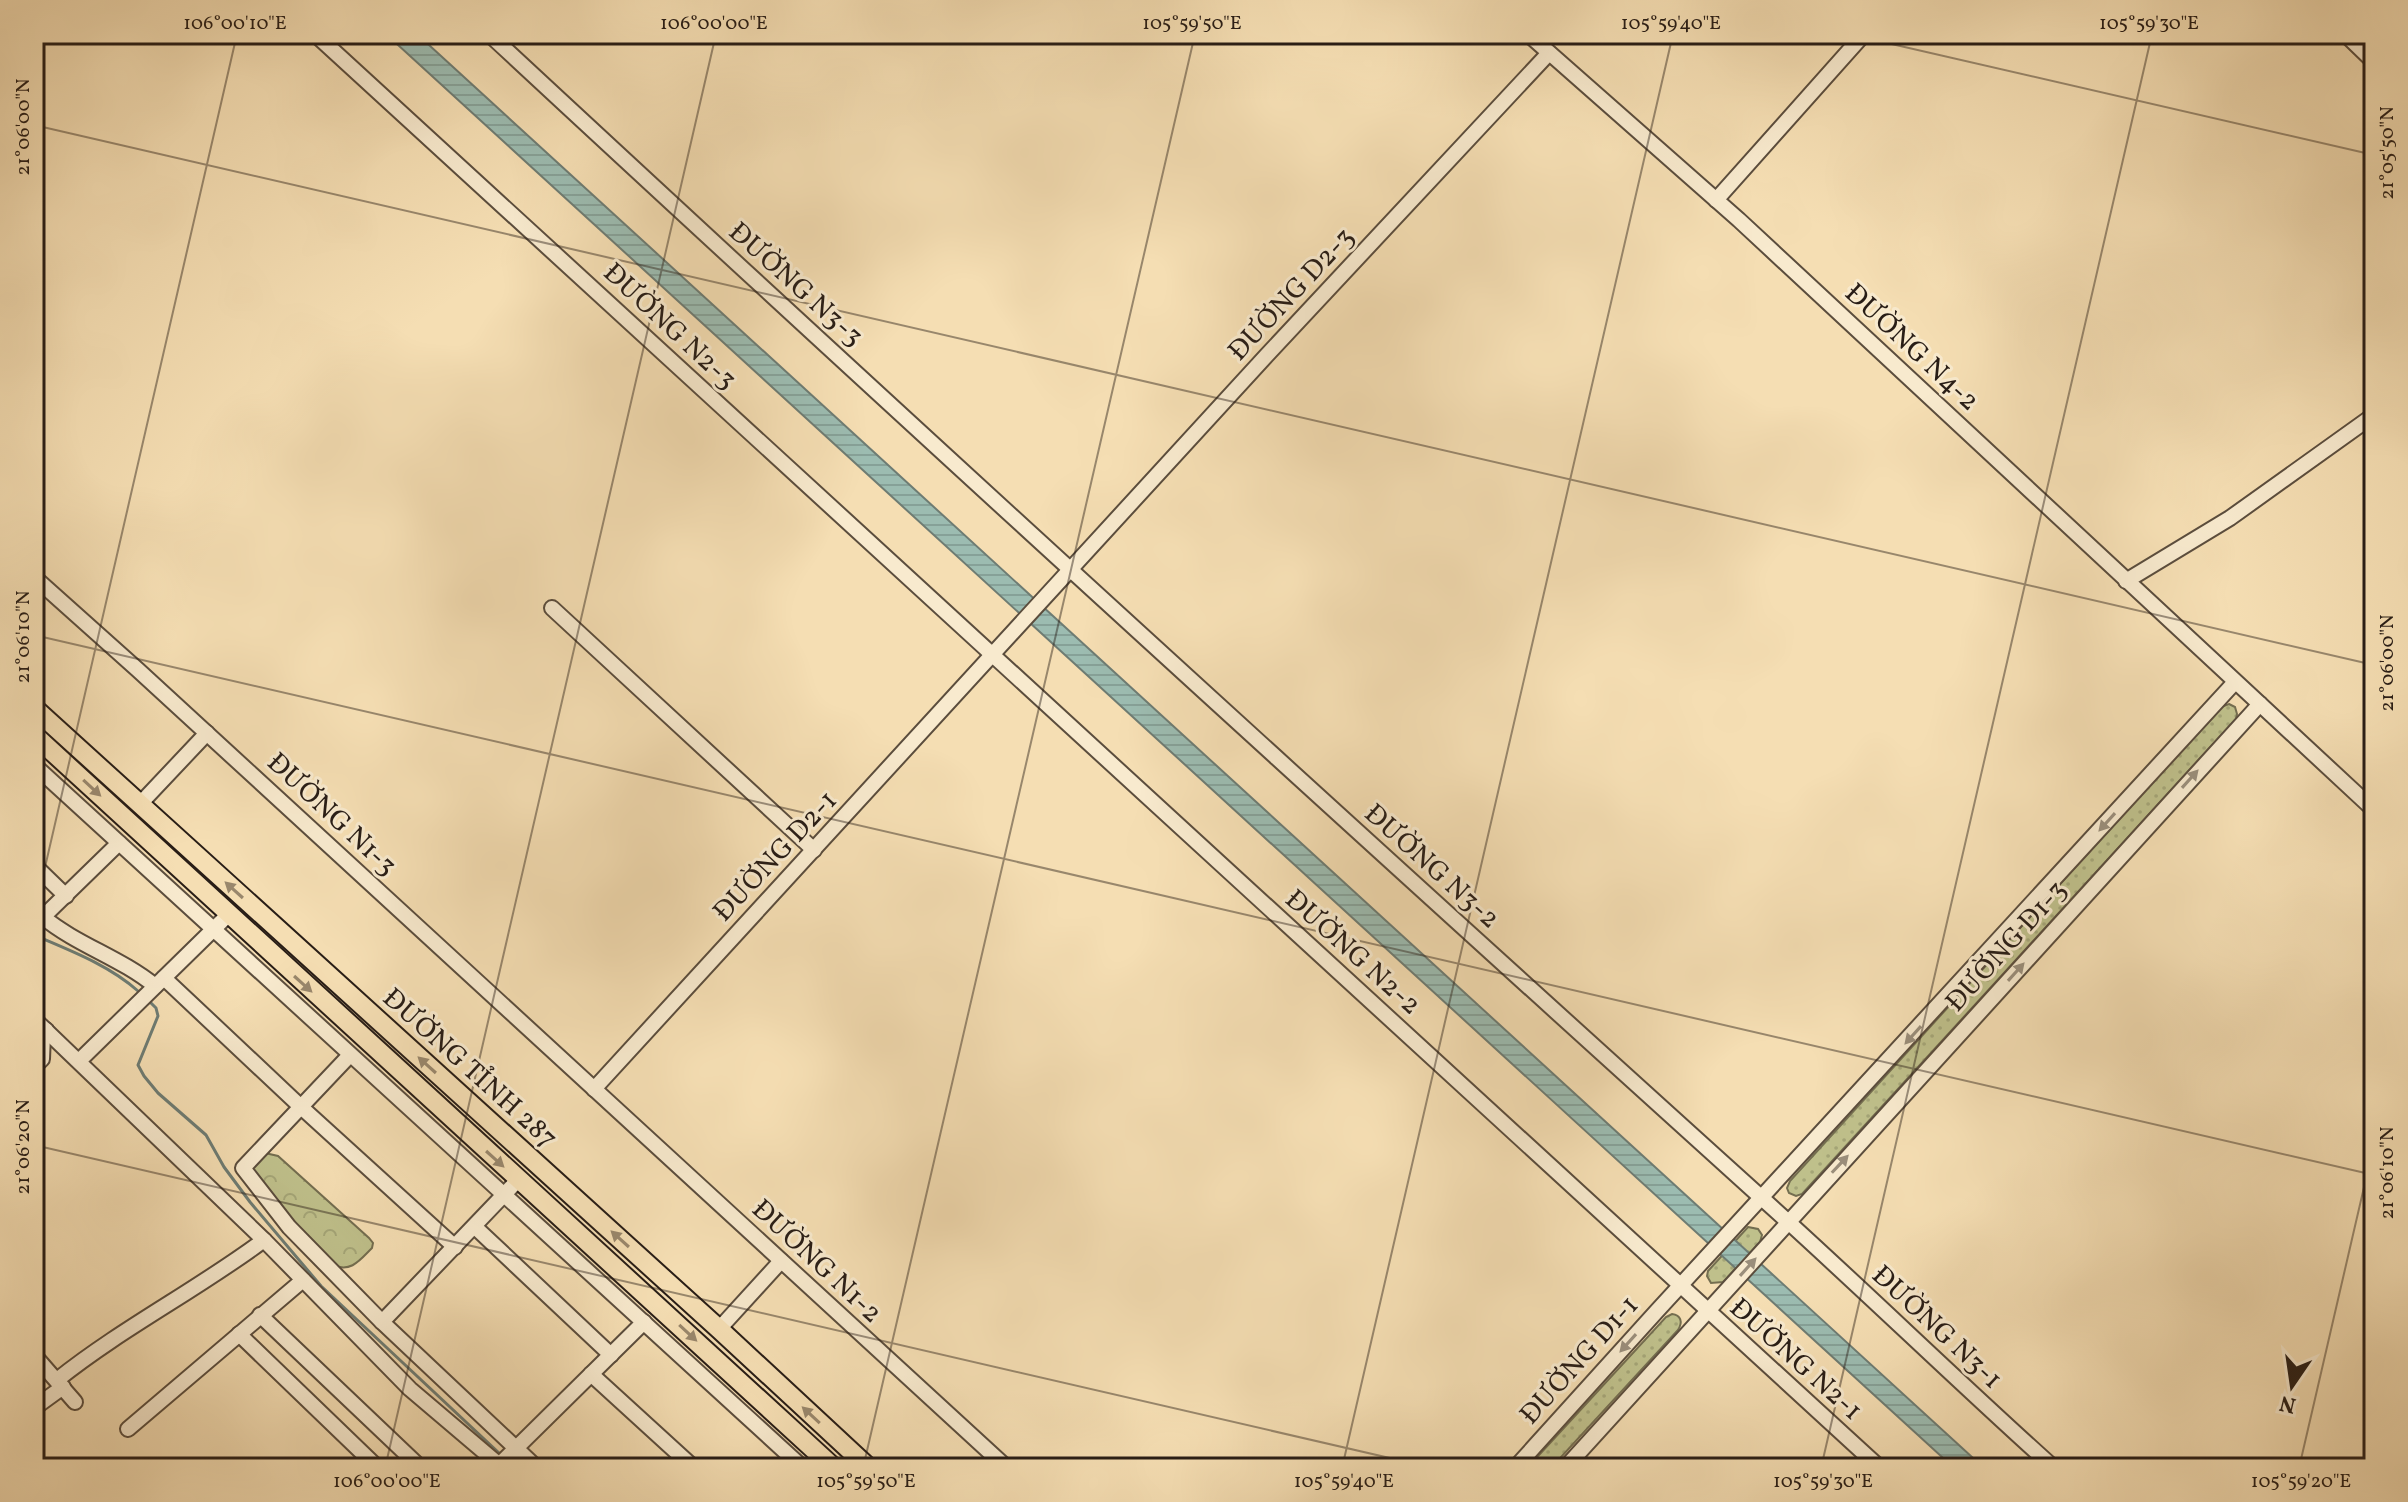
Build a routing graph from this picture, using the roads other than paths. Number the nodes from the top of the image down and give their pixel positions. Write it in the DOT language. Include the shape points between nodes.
graph roads {
  1 [pos="315,34"];
  2 [pos="489,34"];
  3 [pos="1528,34"];
  4 [pos="1864,34"];
  5 [pos="2345,34"];
  6 [pos="1549,53"];
  7 [pos="2374,62"];
  8 [pos="1716,200"];
  9 [pos="2374,415"];
  10 [pos="1071,569"];
  11 [pos="34,577"];
  12 [pos="2126,581"];
  13 [pos="552,608"];
  14 [pos="992,655"];
  15 [pos="2235,682"];
  16 [pos="2260,704"];
  17 [pos="34,708"];
  18 [pos="207,733"];
  19 [pos="34,735"];
  20 [pos="34,765"];
  21 [pos="140,804"];
  22 [pos="2374,810"];
  23 [pos="119,843"];
  24 [pos="814,850"];
  25 [pos="34,865"];
  26 [pos="66,896"];
  27 [pos="228,915"];
  28 [pos="39,916"];
  29 [pos="213,929"];
  30 [pos="159,982"];
  31 [pos="34,1019"];
  32 [pos="46,1030"];
  33 [pos="350,1055"];
  34 [pos="79,1061"];
  35 [pos="34,1067"];
  36 [pos="594,1089"];
  37 [pos="300,1106"];
  38 [pos="518,1180"];
  39 [pos="504,1196"];
  40 [pos="1762,1198"];
  41 [pos="1788,1221"];
  42 [pos="475,1227"];
  43 [pos="264,1240"];
  44 [pos="455,1247"];
  45 [pos="781,1261"];
  46 [pos="303,1280"];
  47 [pos="1680,1286"];
  48 [pos="677,1291"];
  49 [pos="661,1309"];
  50 [pos="1707,1312"];
  51 [pos="260,1315"];
  52 [pos="382,1322"];
  53 [pos="644,1322"];
  54 [pos="719,1329"];
  55 [pos="239,1334"];
  56 [pos="34,1355"];
  57 [pos="611,1355"];
  58 [pos="591,1374"];
  59 [pos="60,1384"];
  60 [pos="75,1402"];
  61 [pos="34,1408"];
  62 [pos="128,1429"];
  63 [pos="515,1449"];
  64 [pos="500,1467"];
  65 [pos="378,1468"];
  66 [pos="421,1468"];
  67 [pos="537,1468"];
  68 [pos="694,1468"];
  69 [pos="803,1468"];
  70 [pos="834,1468"];
  71 [pos="869,1468"];
  72 [pos="1007,1468"];
  73 [pos="1515,1468"];
  74 [pos="1565,1468"];
  75 [pos="1880,1468"];
  76 [pos="2054,1468"];
  1 -- 14 [label="street, ĐƯỜNG N2-3"];
  2 -- 10 [label="street, ĐƯỜNG N3-3"];
  3 -- 6 [label="street, ĐƯỜNG N4-2"];
  4 -- 8 [label="street"];
  5 -- 7 [label="street"];
  6 -- 8 [label="street, ĐƯỜNG N4-2"];
  6 -- 10 [label="street, ĐƯỜNG D2-3"];
  8 -- 12 [label="street, ĐƯỜNG N4-2"];
  9 -- 12 [label="street" via="2230,518"];
  10 -- 14 [label="street, ĐƯỜNG D2-3"];
  10 -- 40 [label="street, ĐƯỜNG N3-2"];
  11 -- 18 [label="street, ĐƯỜNG N1-3"];
  12 -- 15 [label="street, ĐƯỜNG N4-2"];
  13 -- 24 [label="street"];
  14 -- 24 [label="street, ĐƯỜNG D2-1"];
  14 -- 47 [label="street, ĐƯỜNG N2-2"];
  15 -- 16 [label="street, ĐƯỜNG N4-2"];
  15 -- 40 [label="street, ĐƯỜNG D1-3, one-way"];
  16 -- 22 [label="street, ĐƯỜNG N4-2"];
  41 -- 16 [label="street, ĐƯỜNG D1-3, one-way"];
  17 -- 21 [label="main road, ĐƯỜNG TỈNH 287"];
  18 -- 21 [label="street"];
  18 -- 36 [label="street, ĐƯỜNG N1-3"];
  19 -- 27 [label="main road, ĐƯỜNG TỈNH 287, one-way"];
  20 -- 23 [label="street"];
  48 -- 21 [label="main road, ĐƯỜNG TỈNH 287, one-way"];
  23 -- 26 [label="street"];
  23 -- 29 [label="street"];
  24 -- 36 [label="street, ĐƯỜNG D2-1"];
  25 -- 26 [label="street"];
  26 -- 28 [label="street"];
  27 -- 29 [label="street"];
  27 -- 38 [label="main road, ĐƯỜNG TỈNH 287, one-way"];
  28 -- 30 [label="street"];
  29 -- 30 [label="street"];
  29 -- 33 [label="street"];
  30 -- 34 [label="street"];
  30 -- 37 [label="street"];
  31 -- 32 [label="street"];
  32 -- 34 [label="street"];
  32 -- 35 [label="street" via="42,1059"];
  33 -- 37 [label="street"];
  33 -- 39 [label="street"];
  34 -- 43 [label="street"];
  36 -- 45 [label="street, ĐƯỜNG N1-2"];
  37 -- 44 [label="street"];
  37 -- 52 [label="street" via="243,1168 289,1227"];
  38 -- 39 [label="street"];
  38 -- 49 [label="main road, ĐƯỜNG TỈNH 287"];
  39 -- 42 [label="street"];
  39 -- 53 [label="street"];
  40 -- 41 [label="street, ĐƯỜNG N3-2"];
  40 -- 47 [label="street, ĐƯỜNG D1-3"];
  50 -- 41 [label="street, ĐƯỜNG D1-3, one-way"];
  41 -- 76 [label="street, ĐƯỜNG N3-1"];
  42 -- 44 [label="street"];
  42 -- 57 [label="street"];
  43 -- 46 [label="street"];
  43 -- 59 [label="street" via="95,1350"];
  44 -- 52 [label="street"];
  45 -- 54 [label="street"];
  45 -- 72 [label="street, ĐƯỜNG N1-2"];
  46 -- 51 [label="street"];
  46 -- 64 [label="street" via="410,1389"];
  47 -- 50 [label="street, ĐƯỜNG N2-1"];
  47 -- 73 [label="street, ĐƯỜNG D1-1, one-way"];
  48 -- 49 [label="main road"];
  48 -- 54 [label="main road, ĐƯỜNG TỈNH 287"];
  49 -- 70 [label="main road, ĐƯỜNG TỈNH 287, one-way"];
  50 -- 74 [label="street"];
  50 -- 75 [label="street, ĐƯỜNG N2-1"];
  51 -- 55 [label="street"];
  51 -- 66 [label="street"];
  52 -- 63 [label="street"];
  53 -- 57 [label="street"];
  53 -- 69 [label="street"];
  71 -- 54 [label="main road, ĐƯỜNG TỈNH 287, one-way"];
  55 -- 62 [label="street"];
  55 -- 65 [label="street"];
  56 -- 59 [label="street"];
  57 -- 58 [label="street"];
  58 -- 63 [label="street"];
  58 -- 68 [label="street"];
  59 -- 60 [label="street"];
  59 -- 61 [label="street"];
  63 -- 64 [label="street"];
  63 -- 67 [label="street"];
}
